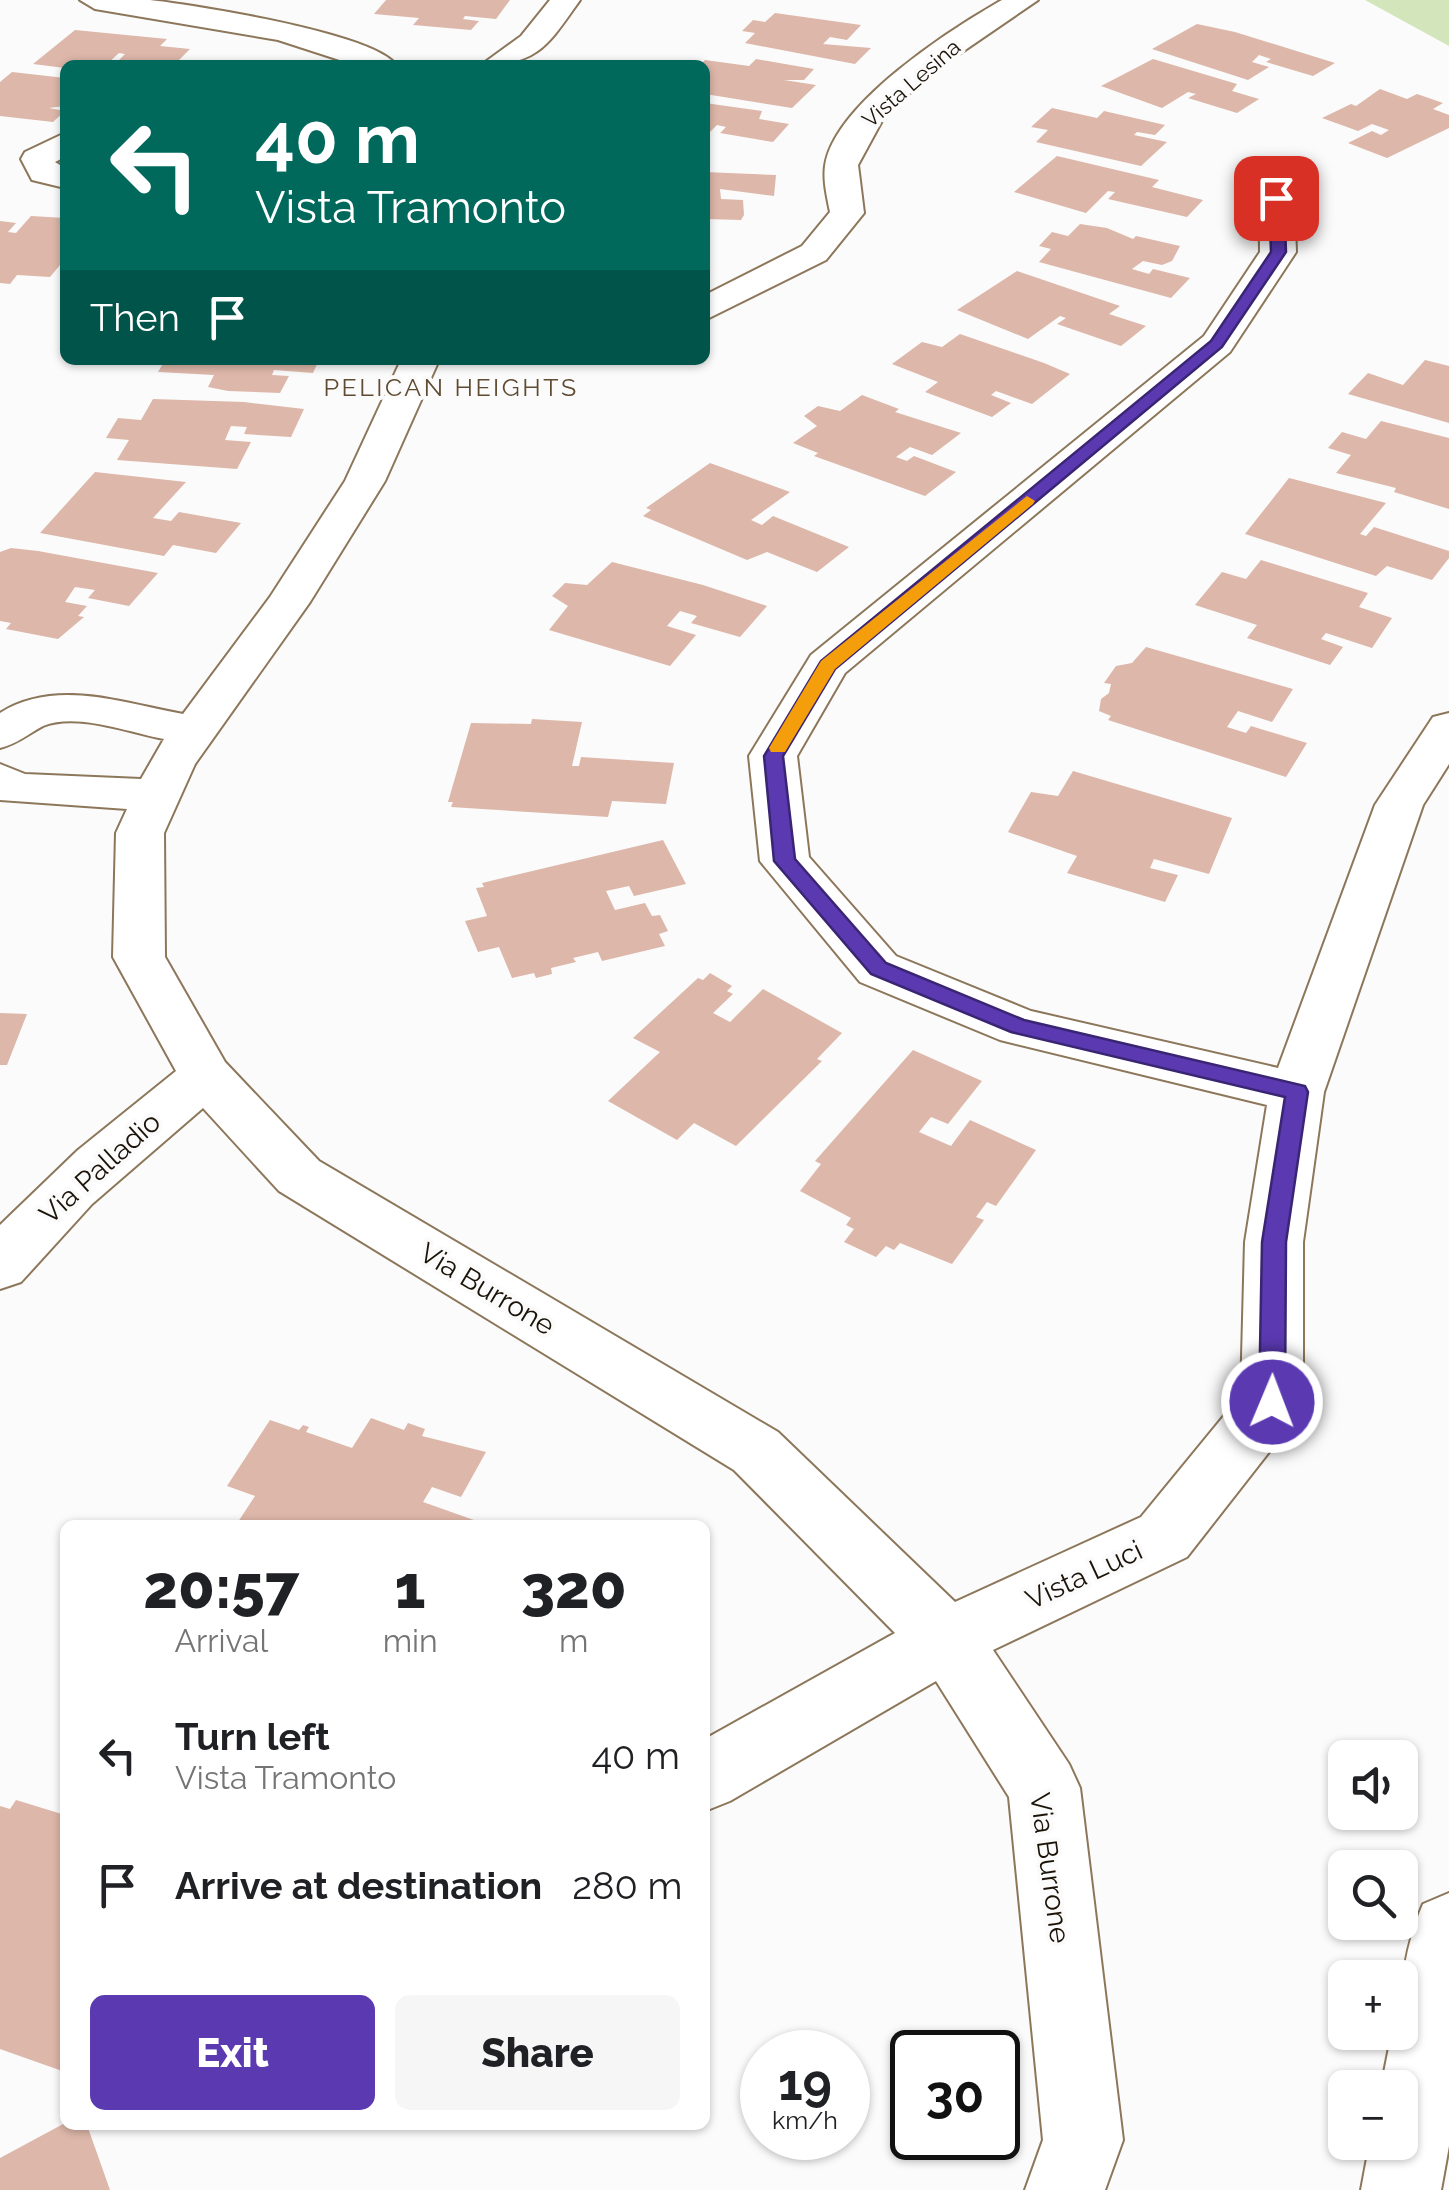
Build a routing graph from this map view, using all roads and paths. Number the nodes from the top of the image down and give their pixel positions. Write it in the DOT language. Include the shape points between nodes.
graph roads {
  1 [pos="100,0"];
  2 [pos="565,0"];
  3 [pos="1023,0"];
  4 [pos="974,11"];
  5 [pos="267,32"];
  6 [pos="240,54"];
  7 [pos="371,60"];
  8 [pos="504,60"];
  9 [pos="60,146"];
  10 [pos="1276,171"];
  11 [pos="60,177"];
  12 [pos="710,306"];
  13 [pos="418,365"];
  14 [pos="1449,727"];
  15 [pos="195,731"];
  16 [pos="0,734"];
  17 [pos="0,779"];
  18 [pos="157,795"];
  19 [pos="206,1076"];
  20 [pos="1297,1092"];
  21 [pos="0,1266"];
  22 [pos="947,1639"];
  23 [pos="710,1775"];
  24 [pos="1449,1930"];
  25 [pos="1064,2190"];
  26 [pos="1401,2190"];
  1 -- 5 [label="street"];
  2 -- 8 [label="street" via="532,42"];
  3 -- 4 [label="street, Vista Lesina"];
  4 -- 12 [label="street, Vista Lesina" via="860,124 842,163 847,214 814,253"];
  5 -- 6 [label="street"];
  5 -- 7 [label="street"];
  9 -- 11 [label="street" via="37,159 44,173"];
  10 -- 20 [label="street" via="1278,252 1217,344 827,665 774,756 784,861 878,969 1019,1027"];
  13 -- 15 [label="street, Via Burrone" via="366,481"];
  14 -- 20 [label="street, Vista Luci" via="1399,805"];
  15 -- 16 [label="street" via="76,708 34,712"];
  15 -- 18 [label="street, Via Burrone"];
  17 -- 18 [label="street" via="14,789"];
  18 -- 19 [label="street, Via Burrone" via="140,832 139,957"];
  19 -- 21 [label="street, Via Palladio" via="92,1170"];
  19 -- 22 [label="street, Via Burrone" via="299,1176 756,1451"];
  20 -- 22 [label="street, Vista Luci" via="1274,1242 1272,1402 1164,1537"];
  22 -- 23 [label="street, Vista Luci"];
  22 -- 25 [label="street, Via Burrone" via="1044,1788 1083,2140"];
  24 -- 26 [label="street"];
}
